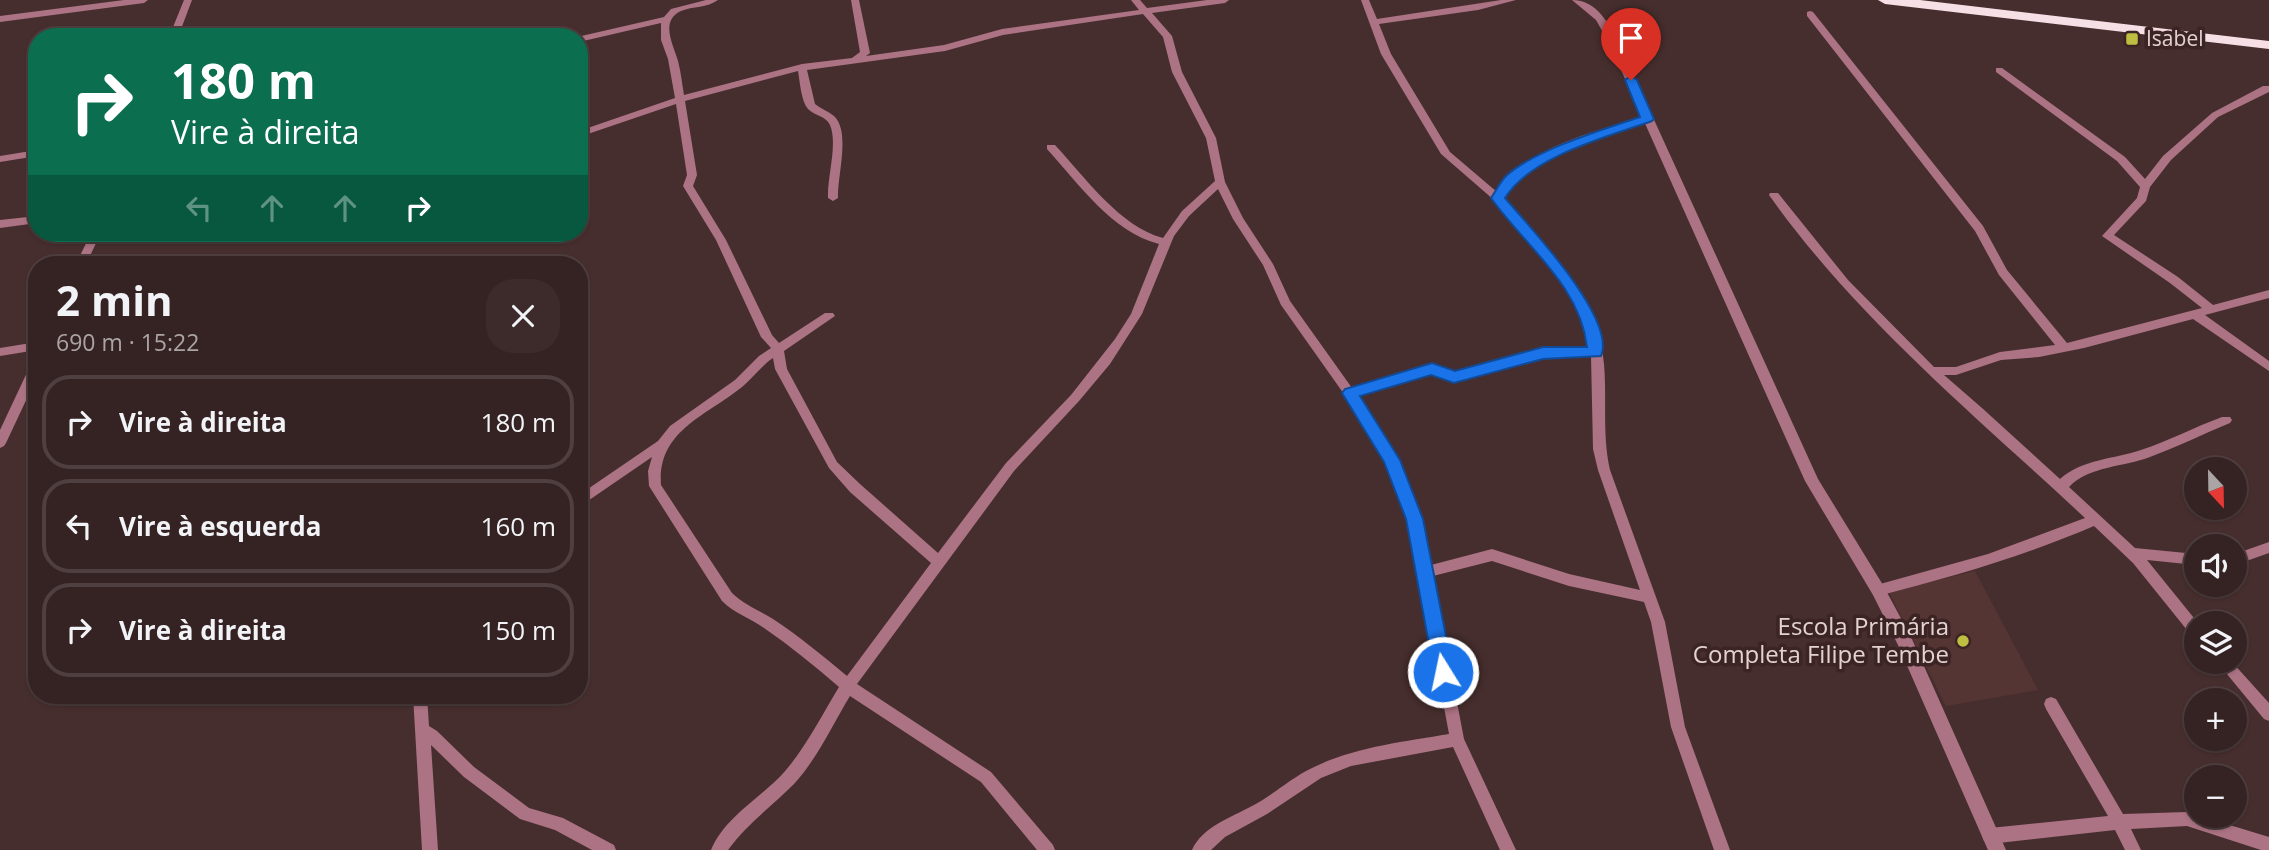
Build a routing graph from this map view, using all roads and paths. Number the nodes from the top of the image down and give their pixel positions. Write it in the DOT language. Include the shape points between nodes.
graph roads {
  1 [pos="144,0"];
  2 [pos="188,0"];
  3 [pos="714,0"];
  4 [pos="855,0"];
  5 [pos="1135,0"];
  6 [pos="1225,0"];
  7 [pos="1366,0"];
  8 [pos="1512,0"];
  9 [pos="1577,0"];
  10 [pos="1885,0"];
  11 [pos="1146,10"];
  12 [pos="1810,13"];
  13 [pos="0,19"];
  14 [pos="664,20"];
  15 [pos="1374,22"];
  16 [pos="177,28"];
  17 [pos="588,37"];
  18 [pos="2269,45"];
  19 [pos="853,61"];
  20 [pos="802,67"];
  21 [pos="1999,70"];
  22 [pos="2269,89"];
  23 [pos="680,99"];
  24 [pos="1647,119"];
  25 [pos="588,131"];
  26 [pos="1051,147"];
  27 [pos="28,154"];
  28 [pos="0,159"];
  29 [pos="1220,182"];
  30 [pos="2145,186"];
  31 [pos="1774,195"];
  32 [pos="833,198"];
  33 [pos="1498,198"];
  34 [pos="28,220"];
  35 [pos="0,224"];
  36 [pos="1166,242"];
  37 [pos="2269,294"];
  38 [pos="2211,309"];
  39 [pos="829,316"];
  40 [pos="2196,316"];
  41 [pos="28,347"];
  42 [pos="2064,348"];
  43 [pos="778,349"];
  44 [pos="0,352"];
  45 [pos="1595,352"];
  46 [pos="2269,367"];
  47 [pos="1931,371"];
  48 [pos="1956,371"];
  49 [pos="28,383"];
  50 [pos="1956,392"];
  51 [pos="1350,393"];
  52 [pos="2226,420"];
  53 [pos="1,440"];
  54 [pos="664,442"];
  55 [pos="2060,489"];
  56 [pos="588,496"];
  57 [pos="2095,520"];
  58 [pos="2269,547"];
  59 [pos="2247,555"];
  60 [pos="2184,559"];
  61 [pos="2146,560"];
  62 [pos="939,562"];
  63 [pos="1426,572"];
  64 [pos="1878,590"];
  65 [pos="1647,597"];
  66 [pos="2184,614"];
  67 [pos="2234,674"];
  68 [pos="848,685"];
  69 [pos="420,704"];
  70 [pos="2051,704"];
  71 [pos="2269,714"];
  72 [pos="421,729"];
  73 [pos="1457,739"];
  74 [pos="2119,822"];
  75 [pos="1994,843"];
  76 [pos="2269,845"];
  77 [pos="430,850"];
  78 [pos="608,850"];
  79 [pos="719,850"];
  80 [pos="1047,850"];
  81 [pos="1199,850"];
  82 [pos="1508,850"];
  83 [pos="1722,850"];
  84 [pos="2133,850"];
  1 -- 13 [label="street"];
  2 -- 16 [label="street"];
  3 -- 14 [label="street" via="679,9"];
  4 -- 19 [label="street" via="865,52"];
  5 -- 11 [label="street"];
  6 -- 11 [label="street"];
  7 -- 15 [label="street"];
  8 -- 15 [label="street"];
  9 -- 24 [label="street" via="1605,26"];
  10 -- 18 [label="highway"];
  11 -- 19 [label="street"];
  11 -- 29 [label="street" via="1167,36 1177,72 1215,149"];
  12 -- 42 [label="street" via="1979,229 2003,272"];
  14 -- 17 [label="street"];
  14 -- 23 [label="street"];
  15 -- 33 [label="street" via="1386,54 1446,154"];
  19 -- 20 [label="street"];
  20 -- 23 [label="street"];
  20 -- 32 [label="street" via="810,105 831,118 838,131"];
  21 -- 30 [label="street" via="2121,159"];
  22 -- 30 [label="street" via="2215,115 2167,158"];
  23 -- 25 [label="street"];
  23 -- 43 [label="street" via="692,175 688,186"];
  24 -- 33 [label="street" via="1583,141 1522,170"];
  24 -- 64 [label="street" via="1812,481"];
  26 -- 36 [label="street" via="1127,227 1153,241"];
  27 -- 28 [label="street"];
  29 -- 36 [label="street"];
  29 -- 51 [label="street" via="1285,302"];
  30 -- 38 [label="street" via="2142,199 2107,236"];
  31 -- 47 [label="street" via="1844,283"];
  33 -- 45 [label="street" via="1570,283 1593,334"];
  34 -- 35 [label="street"];
  36 -- 62 [label="street" via="1119,343 1010,467"];
  37 -- 38 [label="street"];
  38 -- 40 [label="street"];
  39 -- 43 [label="street"];
  40 -- 42 [label="street"];
  40 -- 46 [label="street"];
  41 -- 44 [label="street"];
  42 -- 48 [label="street" via="2000,356"];
  43 -- 54 [label="street" via="674,429"];
  43 -- 62 [label="street" via="781,369 834,465"];
  45 -- 51 [label="street" via="1543,353 1454,377 1432,369"];
  45 -- 65 [label="street" via="1599,449"];
  47 -- 48 [label="street"];
  47 -- 50 [label="street"];
  48 -- 50 [label="street" via="1952,382"];
  49 -- 53 [label="street"];
  50 -- 55 [label="street"];
  51 -- 63 [label="street" via="1392,460 1415,519"];
  52 -- 55 [label="street" via="2150,452 2073,476"];
  54 -- 56 [label="street"];
  54 -- 68 [label="street" via="654,471 655,486 727,597 798,644"];
  55 -- 57 [label="street"];
  57 -- 61 [label="street" via="2131,553"];
  57 -- 64 [label="street" via="1980,562"];
  58 -- 59 [label="street"];
  60 -- 61 [label="street"];
  61 -- 66 [label="street"];
  62 -- 68 [label="street"];
  63 -- 65 [label="street" via="1492,555 1569,580"];
  63 -- 73 [label="street"];
  64 -- 75 [label="street"];
  65 -- 83 [label="street" via="1658,622 1678,727"];
  67 -- 71 [label="street"];
  68 -- 79 [label="street" via="790,777 737,825"];
  68 -- 80 [label="street" via="986,777"];
  69 -- 72 [label="street"];
  70 -- 74 [label="street"];
  72 -- 77 [label="street"];
  72 -- 78 [label="street" via="468,772 525,814 558,823"];
  73 -- 81 [label="street" via="1352,759 1316,773 1219,832"];
  73 -- 82 [label="street"];
  74 -- 75 [label="street"];
  74 -- 76 [label="street" via="2187,819"];
  74 -- 84 [label="street"];
}
